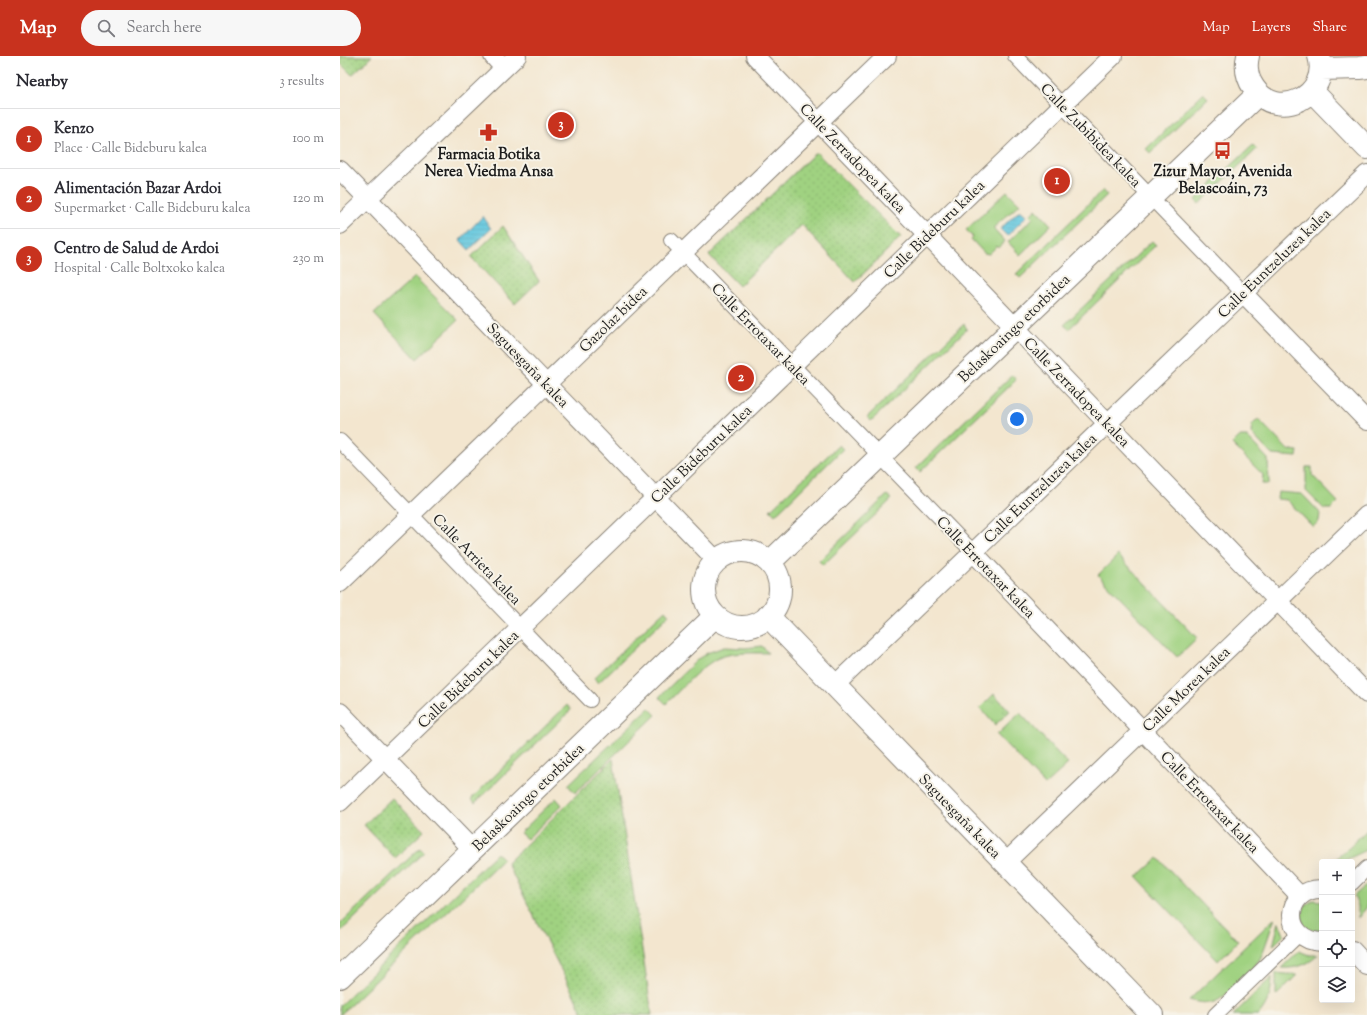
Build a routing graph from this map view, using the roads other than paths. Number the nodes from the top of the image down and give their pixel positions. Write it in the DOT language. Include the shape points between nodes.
graph roads {
  1 [pos="755,56"];
  2 [pos="887,56"];
  3 [pos="1015,56"];
  4 [pos="1113,56"];
  5 [pos="1248,56"];
  6 [pos="505,60"];
  7 [pos="1320,63"];
  8 [pos="1367,67"];
  9 [pos="1312,91"];
  10 [pos="1258,94"];
  11 [pos="1062,105"];
  12 [pos="818,122"];
  13 [pos="1367,148"];
  14 [pos="340,170"];
  15 [pos="1367,174"];
  16 [pos="1150,197"];
  17 [pos="368,199"];
  18 [pos="340,225"];
  19 [pos="927,235"];
  20 [pos="677,246"];
  21 [pos="1243,293"];
  22 [pos="1015,328"];
  23 [pos="792,366"];
  24 [pos="546,384"];
  25 [pos="1367,421"];
  26 [pos="1107,423"];
  27 [pos="340,441"];
  28 [pos="879,457"];
  29 [pos="656,498"];
  30 [pos="411,514"];
  31 [pos="1367,515"];
  32 [pos="973,552"];
  33 [pos="716,560"];
  34 [pos="770,562"];
  35 [pos="340,582"];
  36 [pos="1278,601"];
  37 [pos="715,616"];
  38 [pos="768,616"];
  39 [pos="520,628"];
  40 [pos="834,685"];
  41 [pos="1367,694"];
  42 [pos="590,700"];
  43 [pos="340,712"];
  44 [pos="1142,731"];
  45 [pos="385,759"];
  46 [pos="340,802"];
  47 [pos="472,850"];
  48 [pos="1005,863"];
  49 [pos="1367,868"];
  50 [pos="1355,880"];
  51 [pos="1319,889"];
  52 [pos="1300,896"];
  53 [pos="1299,934"];
  54 [pos="1319,942"];
  55 [pos="1355,953"];
  56 [pos="1367,966"];
  57 [pos="340,977"];
  58 [pos="1152,1015"];
  59 [pos="1215,1015"];
  1 -- 12 [label="street, Calle Zerradopea kalea"];
  2 -- 12 [label="street, Gazolaz bidea"];
  3 -- 11 [label="street, Calle Zubibidea kalea"];
  4 -- 11 [label="street, Calle Bideburu kalea"];
  5 -- 10 [label="street" via="1248,80"];
  6 -- 17 [label="street"];
  7 -- 8 [label="street"];
  7 -- 9 [label="street" via="1318,80"];
  9 -- 10 [label="street" via="1291,103 1279,104"];
  9 -- 13 [label="street"];
  10 -- 16 [label="street, Belaskoaingo etorbidea"];
  11 -- 16 [label="street, Calle Zubibidea kalea"];
  11 -- 19 [label="street, Calle Bideburu kalea"];
  12 -- 19 [label="street, Calle Zerradopea kalea"];
  12 -- 20 [label="street, Gazolaz bidea"];
  14 -- 17 [label="street, Saguesgaña kalea"];
  15 -- 21 [label="street, Calle Euntzeluzea kalea"];
  16 -- 21 [label="street, Calle Zubibidea kalea"];
  16 -- 22 [label="street, Belaskoaingo etorbidea"];
  17 -- 18 [label="street"];
  17 -- 24 [label="street, Saguesgaña kalea"];
  19 -- 22 [label="street, Calle Zerradopea kalea"];
  19 -- 23 [label="street, Calle Bideburu kalea"];
  20 -- 23 [label="street, Calle Errotaxar kalea"];
  20 -- 24 [label="street, Gazolaz bidea"];
  21 -- 25 [label="street, Calle Zubibidea kalea"];
  21 -- 26 [label="street, Calle Euntzeluzea kalea"];
  22 -- 26 [label="street, Calle Zerradopea kalea"];
  22 -- 28 [label="street, Belaskoaingo etorbidea"];
  23 -- 28 [label="street, Calle Errotaxar kalea"];
  23 -- 29 [label="street, Calle Bideburu kalea"];
  24 -- 29 [label="street, Saguesgaña kalea"];
  24 -- 30 [label="street, Gazolaz bidea"];
  26 -- 32 [label="street, Calle Euntzeluzea kalea"];
  26 -- 36 [label="street, Calle Zerradopea kalea"];
  27 -- 30 [label="street, Calle Arrieta kalea"];
  28 -- 32 [label="street, Calle Errotaxar kalea"];
  28 -- 34 [label="street, Belaskoaingo etorbidea"];
  29 -- 33 [label="street, Saguesgaña kalea"];
  29 -- 39 [label="street, Calle Bideburu kalea"];
  30 -- 35 [label="street, Gazolaz bidea"];
  30 -- 39 [label="street, Calle Arrieta kalea"];
  31 -- 36 [label="street, Calle Morea kalea"];
  32 -- 40 [label="street, Calle Euntzeluzea kalea"];
  32 -- 44 [label="street, Calle Errotaxar kalea"];
  33 -- 34 [label="street" via="731,552 745,551"];
  33 -- 37 [label="street" via="707,574 704,592 708,608"];
  34 -- 38 [label="street" via="777,574 780,588 776,605"];
  36 -- 41 [label="street, Calle Zerradopea kalea"];
  36 -- 44 [label="street, Calle Morea kalea"];
  37 -- 38 [label="street" via="728,624 741,627 755,625"];
  37 -- 47 [label="street, Belaskoaingo etorbidea"];
  38 -- 40 [label="street, Saguesgaña kalea"];
  39 -- 42 [label="street, Calle Arrieta kalea"];
  39 -- 45 [label="street, Calle Bideburu kalea"];
  40 -- 48 [label="street, Saguesgaña kalea"];
  43 -- 45 [label="street"];
  44 -- 48 [label="street, Calle Morea kalea"];
  44 -- 52 [label="street, Calle Errotaxar kalea"];
  45 -- 46 [label="street, Calle Bideburu kalea"];
  45 -- 47 [label="street"];
  47 -- 57 [label="street, Belaskoaingo etorbidea"];
  48 -- 58 [label="street, Saguesgaña kalea"];
  49 -- 50 [label="street"];
  51 -- 52 [label="street" via="1307,891"];
  52 -- 53 [label="street" via="1292,910 1293,923"];
  53 -- 54 [label="street"];
  53 -- 59 [label="street"];
  55 -- 56 [label="street"];
}
